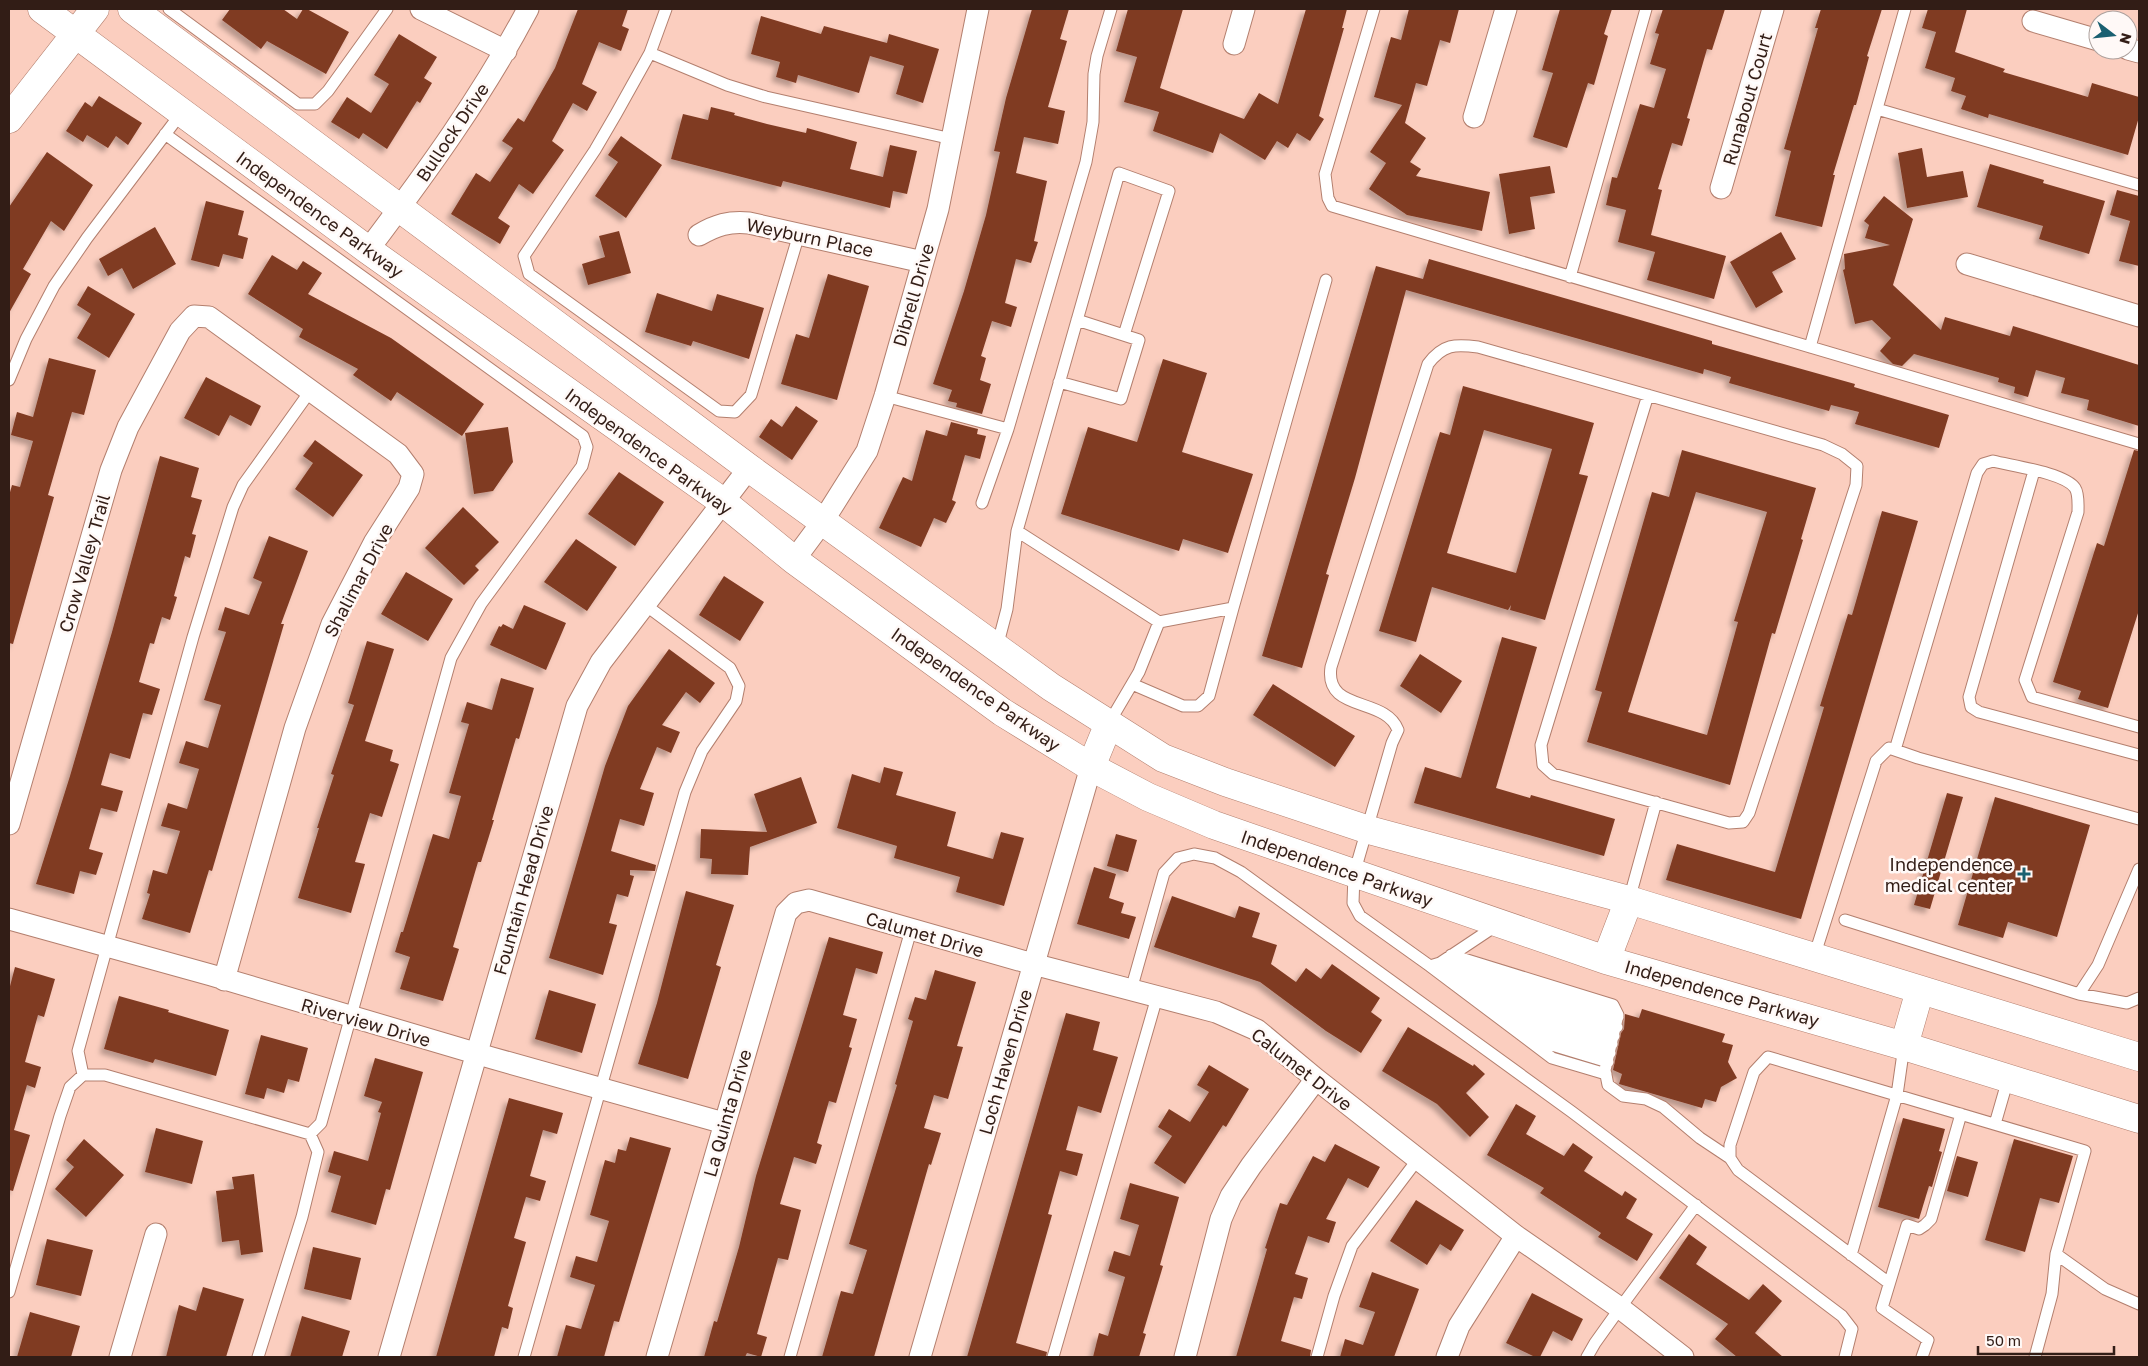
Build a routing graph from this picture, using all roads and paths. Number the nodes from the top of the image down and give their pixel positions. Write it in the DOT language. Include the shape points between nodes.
graph roads {
  1 [pos="42,9"];
  2 [pos="96,9"];
  3 [pos="132,9"];
  4 [pos="169,9"];
  5 [pos="386,9"];
  6 [pos="421,9"];
  7 [pos="528,9"];
  8 [pos="666,9"];
  9 [pos="977,9"];
  10 [pos="1111,9"];
  11 [pos="1244,9"];
  12 [pos="1374,9"];
  13 [pos="1506,9"];
  14 [pos="1646,9"];
  15 [pos="1773,9"];
  16 [pos="1905,9"];
  17 [pos="2033,21"];
  18 [pos="77,34"];
  19 [pos="2088,37"];
  20 [pos="1234,44"];
  21 [pos="506,51"];
  22 [pos="650,53"];
  23 [pos="1876,109"];
  24 [pos="182,112"];
  25 [pos="1474,117"];
  26 [pos="9,119"];
  27 [pos="165,134"];
  28 [pos="952,139"];
  29 [pos="2139,185"];
  30 [pos="1721,188"];
  31 [pos="400,208"];
  32 [pos="799,234"];
  33 [pos="699,235"];
  34 [pos="368,250"];
  35 [pos="922,262"];
  36 [pos="1967,264"];
  37 [pos="1570,277"];
  38 [pos="1326,280"];
  39 [pos="194,316"];
  40 [pos="2139,316"];
  41 [pos="1077,320"];
  42 [pos="1124,335"];
  43 [pos="1810,347"];
  44 [pos="9,380"];
  45 [pos="1060,382"];
  46 [pos="311,390"];
  47 [pos="1648,395"];
  48 [pos="885,396"];
  49 [pos="1008,429"];
  50 [pos="2139,444"];
  51 [pos="749,468"];
  52 [pos="2034,471"];
  53 [pos="723,502"];
  54 [pos="982,503"];
  55 [pos="823,521"];
  56 [pos="1017,531"];
  57 [pos="794,560"];
  58 [pos="644,604"];
  59 [pos="1234,608"];
  60 [pos="1159,622"];
  61 [pos="997,647"];
  62 [pos="1132,684"];
  63 [pos="1109,723"];
  64 [pos="2139,728"];
  65 [pos="1894,750"];
  66 [pos="2139,755"];
  67 [pos="1091,767"];
  68 [pos="1656,802"];
  69 [pos="2139,819"];
  70 [pos="9,824"];
  71 [pos="1368,830"];
  72 [pos="2139,870"];
  73 [pos="1354,874"];
  74 [pos="1629,900"];
  75 [pos="826,905"];
  76 [pos="9,919"];
  77 [pos="1845,920"];
  78 [pos="1500,924"];
  79 [pos="912,930"];
  80 [pos="107,948"];
  81 [pos="1452,955"];
  82 [pos="1814,957"];
  83 [pos="1606,960"];
  84 [pos="1033,964"];
  85 [pos="1436,967"];
  86 [pos="224,980"];
  87 [pos="1458,988"];
  88 [pos="1131,990"];
  89 [pos="1920,990"];
  90 [pos="2080,994"];
  91 [pos="1157,997"];
  92 [pos="2139,998"];
  93 [pos="1480,1005"];
  94 [pos="350,1016"];
  95 [pos="1502,1021"];
  96 [pos="1523,1037"];
  97 [pos="1613,1040"];
  98 [pos="1904,1046"];
  99 [pos="476,1054"];
  100 [pos="2139,1057"];
  101 [pos="83,1074"];
  102 [pos="1606,1074"];
  103 [pos="1316,1079"];
  104 [pos="2008,1079"];
  105 [pos="600,1090"];
  106 [pos="1897,1095"];
  107 [pos="1961,1114"];
  108 [pos="2139,1119"];
  109 [pos="724,1124"];
  110 [pos="1995,1124"];
  111 [pos="310,1134"];
  112 [pos="1730,1158"];
  113 [pos="1418,1160"];
  114 [pos="1696,1206"];
  115 [pos="156,1234"];
  116 [pos="1516,1236"];
  117 [pos="2056,1254"];
  118 [pos="1851,1255"];
  119 [pos="1889,1284"];
  120 [pos="9,1292"];
  121 [pos="2139,1304"];
  122 [pos="1620,1308"];
  123 [pos="120,1357"];
  124 [pos="258,1357"];
  125 [pos="389,1357"];
  126 [pos="524,1357"];
  127 [pos="657,1357"];
  128 [pos="790,1357"];
  129 [pos="920,1357"];
  130 [pos="1053,1357"];
  131 [pos="1185,1357"];
  132 [pos="1317,1357"];
  133 [pos="1447,1357"];
  134 [pos="1587,1357"];
  135 [pos="1683,1357"];
  136 [pos="1845,1357"];
  137 [pos="1922,1357"];
  138 [pos="2035,1357"];
  1 -- 18 [label="main road, Independence Parkway"];
  2 -- 18 [label="main road"];
  3 -- 31 [label="main road"];
  4 -- 5 [label="lane" via="298,104 315,104 328,91"];
  6 -- 21 [label="street"];
  7 -- 21 [label="street, Bullock Drive"];
  8 -- 22 [label="lane"];
  9 -- 28 [label="street, Dibrell Drive"];
  10 -- 49 [label="lane" via="1094,74 1093,122 1086,162"];
  11 -- 20 [label="street"];
  12 -- 37 [label="lane" via="1325,174 1332,206"];
  13 -- 25 [label="street"];
  14 -- 37 [label="lane"];
  15 -- 30 [label="street, Runabout Court"];
  16 -- 23 [label="lane"];
  17 -- 19 [label="street"];
  18 -- 24 [label="main road, Independence Parkway"];
  18 -- 26 [label="main road"];
  21 -- 31 [label="street, Bullock Drive"];
  22 -- 28 [label="lane" via="727,85 766,97"];
  22 -- 32 [label="lane" via="595,150 524,256 529,274 719,411 735,412 750,395"];
  23 -- 29 [label="lane"];
  23 -- 43 [label="lane"];
  24 -- 27 [label="lane"];
  24 -- 34 [label="main road, Independence Parkway"];
  27 -- 44 [label="lane" via="54,286"];
  27 -- 94 [label="lane" via="583,436 587,447 582,466 481,604 451,658"];
  28 -- 35 [label="street, Dibrell Drive" via="938,210"];
  31 -- 34 [label="street, Bullock Drive"];
  31 -- 51 [label="main road"];
  32 -- 33 [label="street, Weyburn Place" via="730,221"];
  32 -- 35 [label="street, Weyburn Place"];
  34 -- 53 [label="main road, Independence Parkway"];
  35 -- 48 [label="street, Dibrell Drive"];
  36 -- 40 [label="street"];
  37 -- 43 [label="lane"];
  38 -- 59 [label="lane"];
  39 -- 46 [label="street, Shalimar Drive" via="209,317"];
  39 -- 70 [label="street, Crow Valley Trail" via="180,331 128,428 111,470"];
  41 -- 42 [label="lane"];
  41 -- 42 [label="lane" via="1119,173 1169,191"];
  41 -- 45 [label="lane"];
  42 -- 45 [label="lane" via="1139,340 1121,399"];
  43 -- 50 [label="lane"];
  45 -- 56 [label="lane"];
  46 -- 80 [label="lane" via="243,485 233,507"];
  46 -- 86 [label="street, Shalimar Drive" via="398,454 414,474 332,624 295,728"];
  47 -- 68 [label="lane" via="1541,744 1543,765 1553,774"];
  47 -- 68 [label="lane" via="1823,445 1857,466 1858,473 1750,813 1743,822 1729,823"];
  47 -- 71 [label="lane" via="1478,346 1451,346 1437,352 1428,364 1329,678 1337,693 1395,720 1398,730"];
  48 -- 49 [label="lane"];
  48 -- 55 [label="street, Dibrell Drive" via="866,451"];
  49 -- 54 [label="lane"];
  51 -- 53 [label="street, Fountain Head Drive"];
  51 -- 55 [label="main road"];
  52 -- 64 [label="lane" via="2065,479 2076,489 2078,512 2025,680 2032,697"];
  52 -- 65 [label="lane" via="1994,461 1983,464 1977,474"];
  52 -- 66 [label="lane" via="1969,698 1971,707 1979,712"];
  53 -- 57 [label="main road, Independence Parkway"];
  53 -- 58 [label="street, Fountain Head Drive"];
  55 -- 57 [label="street, Dibrell Drive"];
  55 -- 61 [label="main road"];
  56 -- 60 [label="lane"];
  56 -- 61 [label="lane" via="1007,609"];
  57 -- 67 [label="main road, Independence Parkway" via="1002,712"];
  58 -- 99 [label="street, Fountain Head Drive" via="600,662 577,706"];
  58 -- 105 [label="lane" via="730,668 739,686 739,694 702,751 685,792"];
  59 -- 60 [label="lane"];
  59 -- 62 [label="lane" via="1209,696 1198,706 1183,706"];
  60 -- 62 [label="lane"];
  61 -- 63 [label="main road" via="1051,687"];
  62 -- 63 [label="lane"];
  63 -- 67 [label="main road"];
  63 -- 71 [label="main road" via="1172,761"];
  65 -- 69 [label="lane"];
  65 -- 82 [label="lane" via="1889,748 1876,761"];
  67 -- 73 [label="main road, Independence Parkway" via="1148,797 1214,825"];
  67 -- 84 [label="street, Loch Haven Drive"];
  68 -- 74 [label="lane"];
  71 -- 73 [label="lane"];
  71 -- 74 [label="main road"];
  72 -- 90 [label="lane" via="2098,965"];
  73 -- 78 [label="main road, Independence Parkway"];
  73 -- 85 [label="lane" via="1353,904 1360,916"];
  74 -- 82 [label="main road"];
  74 -- 83 [label="main road"];
  75 -- 79 [label="street, Calumet Drive"];
  75 -- 109 [label="street, La Quinta Drive" via="808,900 796,903 786,913"];
  76 -- 80 [label="street, Riverview Drive"];
  77 -- 90 [label="lane"];
  78 -- 81 [label="lane"];
  78 -- 83 [label="main road, Independence Parkway"];
  79 -- 84 [label="street, Calumet Drive"];
  79 -- 128 [label="lane"];
  80 -- 86 [label="street, Riverview Drive"];
  80 -- 101 [label="lane" via="78,1051"];
  81 -- 85 [label="lane"];
  81 -- 97 [label="lane" via="1613,1005"];
  82 -- 89 [label="main road"];
  83 -- 98 [label="main road, Independence Parkway"];
  84 -- 88 [label="street, Calumet Drive"];
  84 -- 129 [label="street, Loch Haven Drive"];
  85 -- 87 [label="lane"];
  85 -- 97 [label="lane"];
  86 -- 94 [label="street, Riverview Drive"];
  87 -- 93 [label="lane"];
  87 -- 97 [label="lane"];
  88 -- 91 [label="street, Calumet Drive"];
  88 -- 114 [label="lane" via="1164,873 1178,858 1194,854 1215,858 1241,872"];
  89 -- 98 [label="main road"];
  89 -- 100 [label="main road"];
  90 -- 92 [label="lane" via="2127,1003"];
  91 -- 103 [label="street, Calumet Drive" via="1216,1012 1257,1030"];
  91 -- 130 [label="lane"];
  93 -- 95 [label="lane"];
  93 -- 97 [label="lane"];
  94 -- 99 [label="street, Riverview Drive"];
  94 -- 111 [label="lane" via="321,1123"];
  95 -- 96 [label="lane"];
  95 -- 97 [label="lane"];
  96 -- 97 [label="lane"];
  96 -- 102 [label="lane" via="1552,1058"];
  97 -- 102 [label="lane"];
  98 -- 104 [label="main road, Independence Parkway"];
  98 -- 106 [label="lane"];
  99 -- 105 [label="street, Riverview Drive"];
  99 -- 125 [label="street, Fountain Head Drive"];
  101 -- 111 [label="lane" via="105,1075"];
  101 -- 120 [label="lane" via="67,1095"];
  102 -- 112 [label="lane" via="1608,1085 1623,1096 1646,1099 1663,1107"];
  103 -- 113 [label="street, Calumet Drive"];
  103 -- 131 [label="street" via="1231,1196 1221,1219"];
  104 -- 108 [label="main road, Independence Parkway"];
  104 -- 110 [label="lane"];
  105 -- 109 [label="street, Riverview Drive"];
  105 -- 126 [label="lane"];
  106 -- 107 [label="lane"];
  106 -- 112 [label="lane" via="1768,1057 1754,1072 1730,1145"];
  106 -- 118 [label="lane"];
  107 -- 110 [label="lane"];
  107 -- 119 [label="lane" via="1930,1219 1918,1229 1907,1225"];
  109 -- 127 [label="street, La Quinta Drive"];
  110 -- 117 [label="lane" via="2086,1151"];
  111 -- 124 [label="lane" via="318,1152 302,1217"];
  112 -- 118 [label="lane" via="1738,1170"];
  113 -- 116 [label="street, Calumet Drive"];
  113 -- 132 [label="lane" via="1352,1246"];
  114 -- 122 [label="lane"];
  114 -- 136 [label="lane" via="1842,1316 1852,1329"];
  115 -- 123 [label="street"];
  116 -- 122 [label="street, Calumet Drive"];
  116 -- 133 [label="street" via="1460,1326"];
  117 -- 121 [label="lane" via="2105,1289"];
  117 -- 138 [label="lane" via="2052,1294"];
  118 -- 119 [label="lane"];
  119 -- 137 [label="lane" via="1882,1308 1928,1340"];
  122 -- 134 [label="lane"];
  122 -- 135 [label="street, Calumet Drive"];
}
